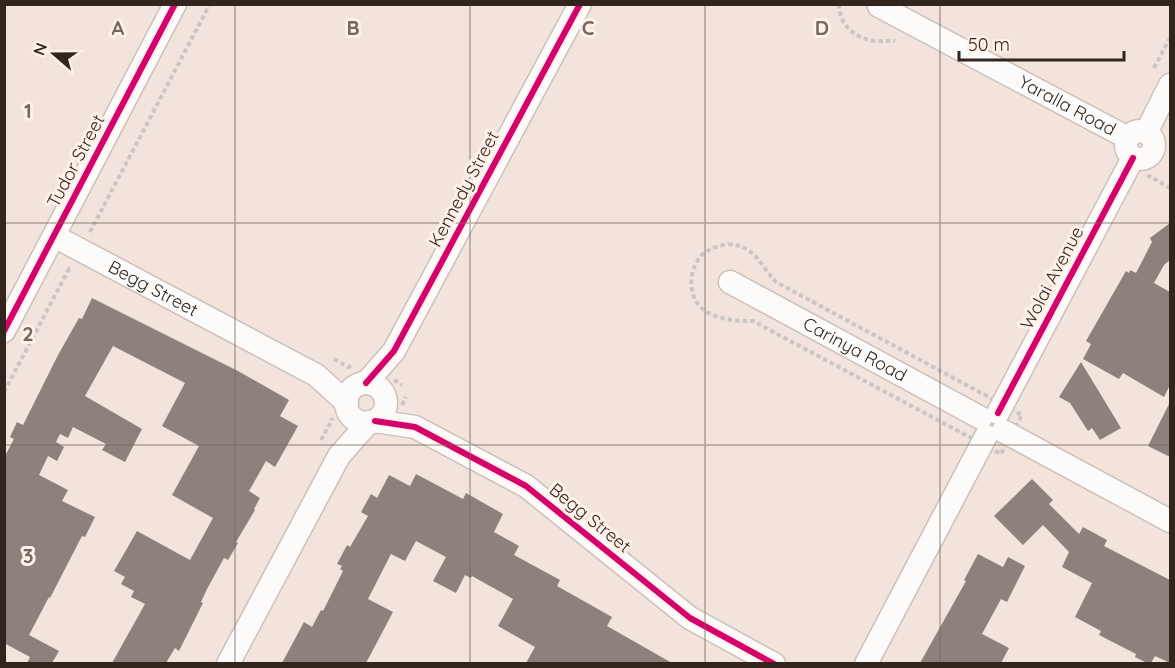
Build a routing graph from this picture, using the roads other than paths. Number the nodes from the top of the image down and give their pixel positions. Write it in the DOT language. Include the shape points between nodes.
graph roads {
  1 [pos="175,4"];
  2 [pos="580,4"];
  3 [pos="879,6"];
  4 [pos="1170,85"];
  5 [pos="1151,149"];
  6 [pos="54,236"];
  7 [pos="730,282"];
  8 [pos="4,331"];
  9 [pos="359,394"];
  10 [pos="372,422"];
  11 [pos="992,424"];
  12 [pos="415,428"];
  13 [pos="339,456"];
  14 [pos="1170,521"];
  15 [pos="228,663"];
  16 [pos="774,663"];
  17 [pos="866,663"];
  1 -- 6 [label="street, Tudor Street"];
  2 -- 9 [label="street, Kennedy Street" via="394,351"];
  3 -- 5 [label="street, Yaralla Road"];
  4 -- 5 [label="street, Wolai Avenue"];
  5 -- 11 [label="street, Wolai Avenue"];
  6 -- 8 [label="street, Tudor Street"];
  6 -- 9 [label="street, Begg Street" via="321,366"];
  7 -- 11 [label="street, Carinya Road"];
  9 -- 10 [label="street, Begg Street" via="357,420"];
  9 -- 12 [label="street, Begg Street"];
  9 -- 13 [label="street, Kennedy Street"];
  10 -- 12 [label="street, Begg Street"];
  10 -- 13 [label="street, Kennedy Street"];
  11 -- 14 [label="street, Carinya Road"];
  11 -- 17 [label="street, Wolai Avenue"];
  12 -- 16 [label="street, Begg Street" via="526,486 690,618"];
  13 -- 15 [label="street, Kennedy Street"];
}
